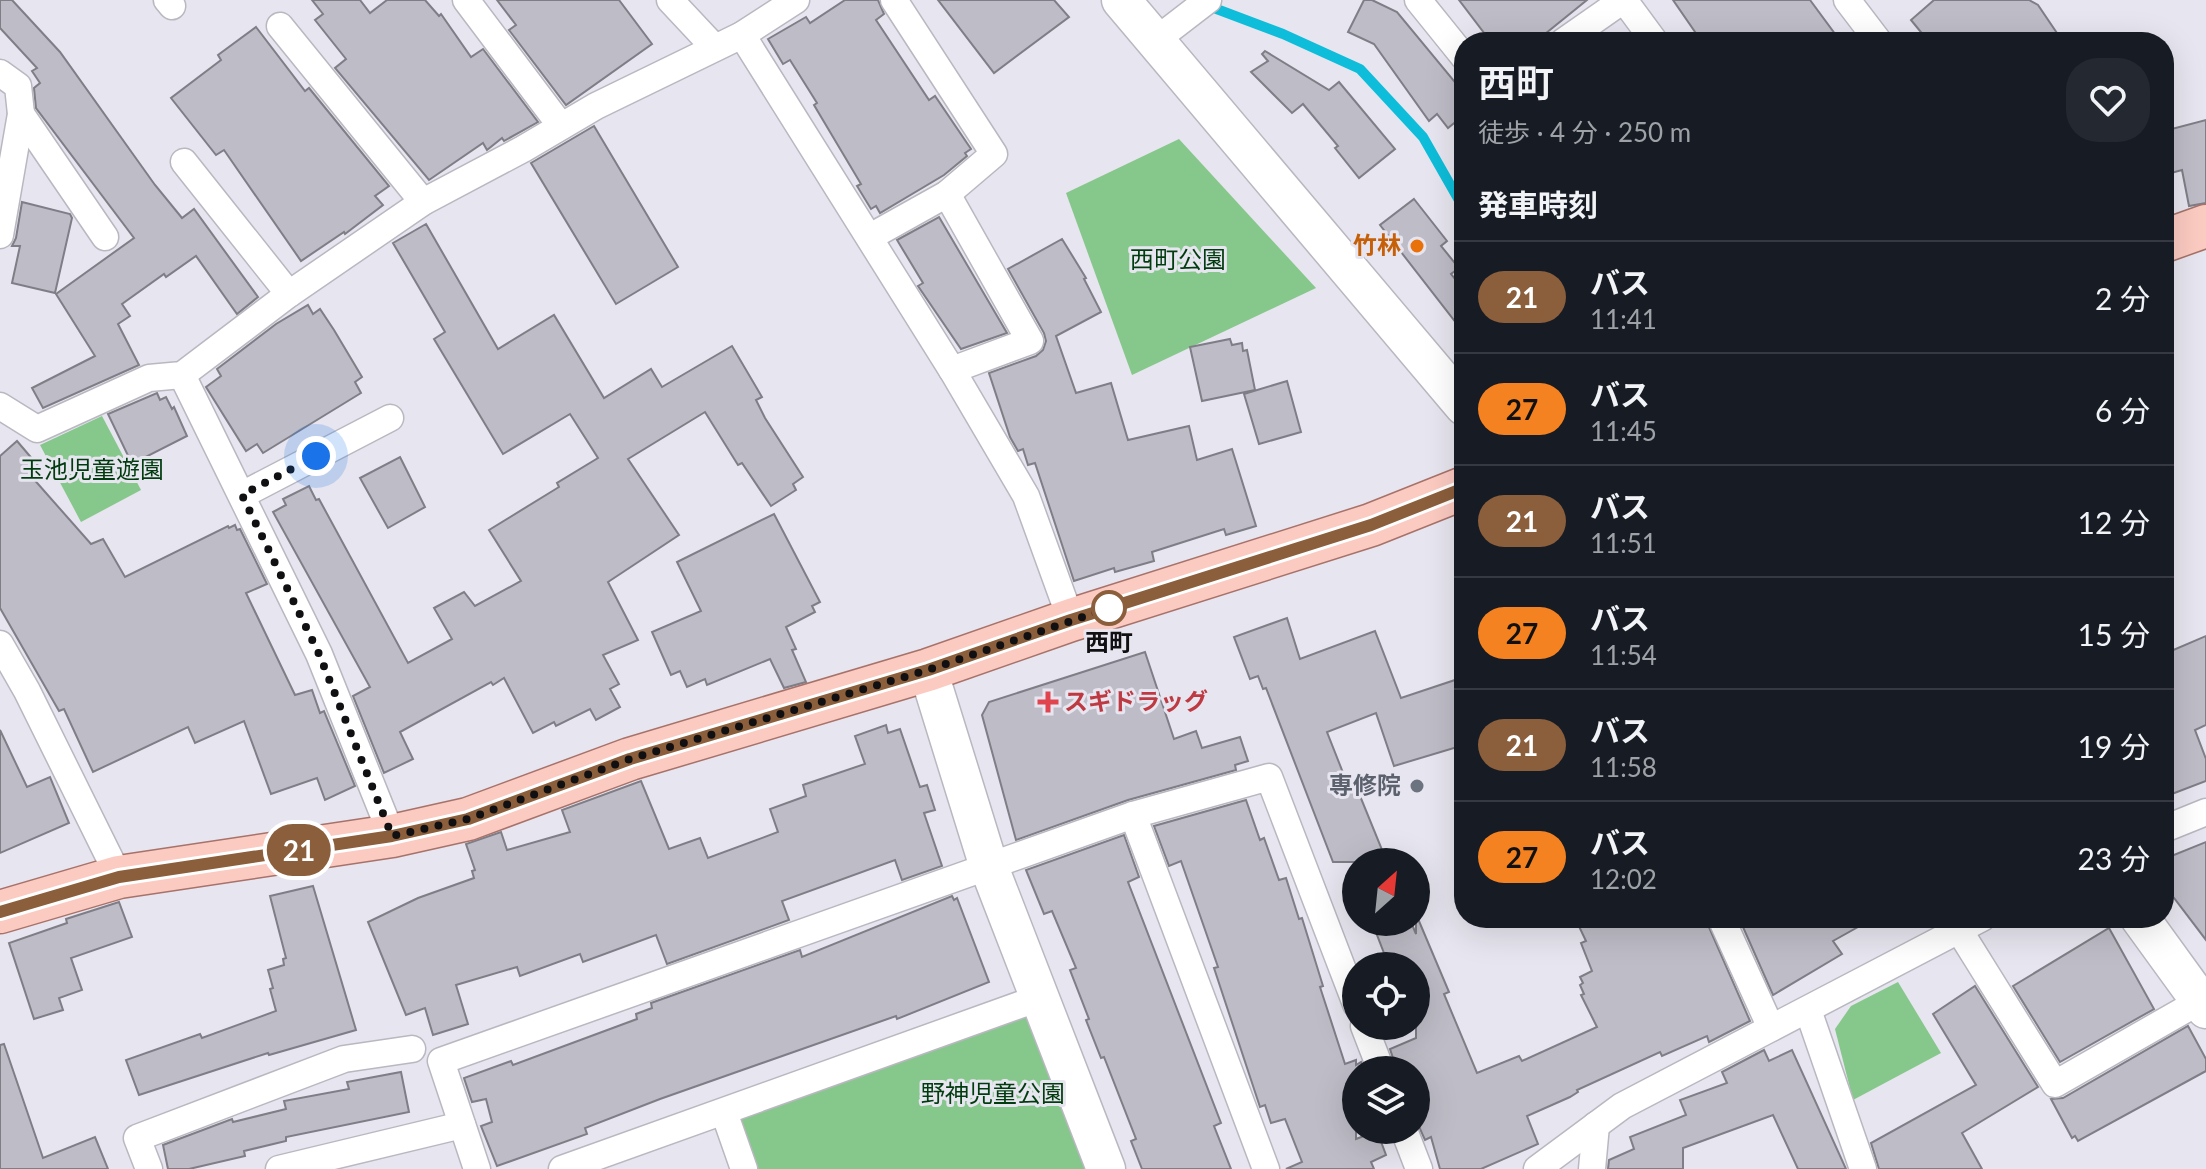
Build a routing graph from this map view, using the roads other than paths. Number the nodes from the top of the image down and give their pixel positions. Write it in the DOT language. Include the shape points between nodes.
graph roads {
  1 [pos="466,0"];
  2 [pos="670,0"];
  3 [pos="796,0"];
  4 [pos="894,0"];
  5 [pos="1121,0"];
  6 [pos="1208,0"];
  7 [pos="1418,0"];
  8 [pos="1623,0"];
  9 [pos="1847,0"];
  10 [pos="280,26"];
  11 [pos="1577,32"];
  12 [pos="1647,32"];
  13 [pos="1871,32"];
  14 [pos="742,35"];
  15 [pos="1156,40"];
  16 [pos="1454,45"];
  17 [pos="714,47"];
  18 [pos="0,73"];
  19 [pos="21,114"];
  20 [pos="561,126"];
  21 [pos="184,162"];
  22 [pos="947,194"];
  23 [pos="423,202"];
  24 [pos="2206,226"];
  25 [pos="0,235"];
  26 [pos="105,237"];
  27 [pos="870,237"];
  28 [pos="2174,237"];
  29 [pos="289,294"];
  30 [pos="952,370"];
  31 [pos="182,375"];
  32 [pos="1454,394"];
  33 [pos="0,406"];
  34 [pos="390,418"];
  35 [pos="1454,492"];
  36 [pos="242,495"];
  37 [pos="1071,620"];
  38 [pos="0,644"];
  39 [pos="928,670"];
  40 [pos="2206,812"];
  41 [pos="1133,815"];
  42 [pos="2174,825"];
  43 [pos="392,836"];
  44 [pos="989,867"];
  45 [pos="119,877"];
  46 [pos="0,912"];
  47 [pos="1726,928"];
  48 [pos="1962,928"];
  49 [pos="1972,928"];
  50 [pos="2147,928"];
  51 [pos="1342,967"];
  52 [pos="1039,998"];
  53 [pos="2203,1005"];
  54 [pos="1808,1010"];
  55 [pos="1771,1028"];
  56 [pos="412,1049"];
  57 [pos="724,1112"];
  58 [pos="462,1125"];
  59 [pos="1596,1125"];
  60 [pos="1409,1144"];
  61 [pos="149,1169"];
  62 [pos="279,1169"];
  63 [pos="477,1169"];
  64 [pos="562,1169"];
  65 [pos="744,1169"];
  66 [pos="1106,1169"];
  67 [pos="1266,1169"];
  68 [pos="1419,1169"];
  69 [pos="1537,1169"];
  70 [pos="1592,1169"];
  71 [pos="1863,1169"];
  1 -- 20 [label="street"];
  2 -- 17 [label="street"];
  3 -- 14 [label="street"];
  4 -- 22 [label="street" via="994,154"];
  5 -- 15 [label="street"];
  6 -- 15 [label="street"];
  7 -- 16 [label="street"];
  8 -- 11 [label="street"];
  8 -- 12 [label="street"];
  9 -- 13 [label="street"];
  10 -- 23 [label="street"];
  14 -- 17 [label="street"];
  14 -- 27 [label="street"];
  15 -- 32 [label="street"];
  17 -- 20 [label="street"];
  18 -- 19 [label="street" via="18,86"];
  19 -- 25 [label="street"];
  19 -- 26 [label="street"];
  20 -- 23 [label="street"];
  21 -- 29 [label="street"];
  22 -- 27 [label="street"];
  22 -- 30 [label="street" via="1030,341"];
  23 -- 29 [label="street"];
  24 -- 28 [label="main road"];
  27 -- 30 [label="street"];
  29 -- 31 [label="street"];
  30 -- 37 [label="street" via="1026,496"];
  31 -- 33 [label="street" via="149,378 37,429"];
  31 -- 36 [label="street"];
  34 -- 36 [label="street"];
  35 -- 37 [label="main road" via="1371,525"];
  36 -- 43 [label="street" via="319,654"];
  37 -- 39 [label="main road"];
  38 -- 45 [label="street"];
  39 -- 43 [label="main road" via="630,759 468,819"];
  39 -- 44 [label="street"];
  40 -- 42 [label="street"];
  41 -- 44 [label="street"];
  41 -- 51 [label="street" via="1269,777"];
  41 -- 67 [label="street"];
  43 -- 45 [label="main road"];
  44 -- 52 [label="street"];
  44 -- 58 [label="street" via="441,1061"];
  45 -- 46 [label="main road"];
  47 -- 55 [label="street"];
  48 -- 54 [label="street"];
  49 -- 53 [label="street" via="2055,1084"];
  50 -- 53 [label="street"];
  52 -- 57 [label="street"];
  52 -- 66 [label="street"];
  54 -- 55 [label="street"];
  54 -- 71 [label="street"];
  55 -- 59 [label="street" via="1622,1106"];
  56 -- 61 [label="street" via="344,1059 137,1138"];
  57 -- 64 [label="street"];
  57 -- 65 [label="street"];
  58 -- 62 [label="street"];
  58 -- 63 [label="street"];
  59 -- 69 [label="street"];
  59 -- 70 [label="street"];
  60 -- 68 [label="street"];
}
